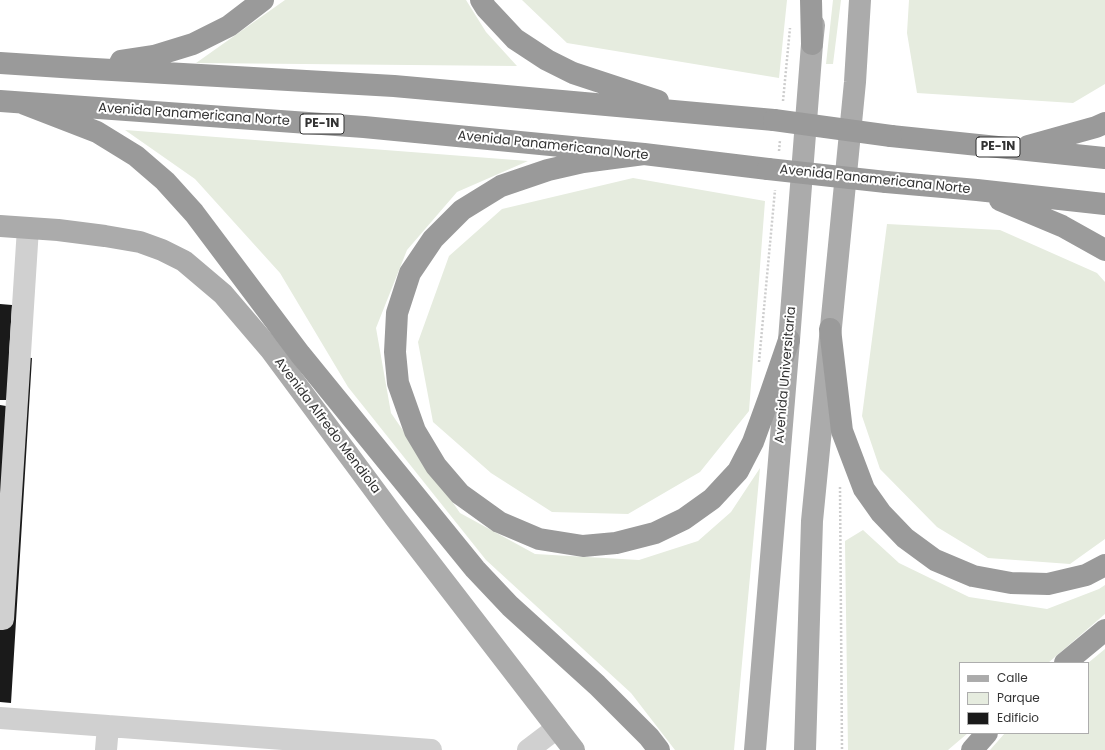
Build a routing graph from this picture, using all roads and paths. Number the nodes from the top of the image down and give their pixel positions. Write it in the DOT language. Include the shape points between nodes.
graph roads {
  1 [pos="263,0"];
  2 [pos="481,0"];
  3 [pos="811,0"];
  4 [pos="818,0"];
  5 [pos="860,0"];
  6 [pos="812,44"];
  7 [pos="0,62"];
  8 [pos="77,68"];
  9 [pos="0,101"];
  10 [pos="22,103"];
  11 [pos="695,113"];
  12 [pos="1105,123"];
  13 [pos="1015,149"];
  14 [pos="644,154"];
  15 [pos="1105,158"];
  16 [pos="977,190"];
  17 [pos="1105,204"];
  18 [pos="0,226"];
  19 [pos="28,228"];
  20 [pos="1105,250"];
  21 [pos="830,329"];
  22 [pos="789,340"];
  23 [pos="5,526"];
  24 [pos="1105,565"];
  25 [pos="0,619"];
  26 [pos="1105,630"];
  27 [pos="1066,662"];
  28 [pos="808,692"];
  29 [pos="0,718"];
  30 [pos="108,726"];
  31 [pos="557,728"];
  32 [pos="986,734"];
  33 [pos="378,748"];
  34 [pos="106,750"];
  35 [pos="431,750"];
  36 [pos="528,750"];
  37 [pos="574,750"];
  38 [pos="659,750"];
  39 [pos="755,750"];
  40 [pos="805,750"];
  41 [pos="816,750"];
  42 [pos="972,750"];
  1 -- 8 [label="highway" via="230,26 193,44 154,56"];
  2 -- 11 [label="highway" via="515,39 547,60 572,73"];
  3 -- 6 [label="highway"];
  4 -- 6 [label="main road, Avenida Universitaria"];
  5 -- 21 [label="main road" via="855,89"];
  6 -- 22 [label="main road, Avenida Universitaria"];
  7 -- 8 [label="highway, PE-1N"];
  8 -- 11 [label="highway, PE-1N" via="394,86"];
  9 -- 10 [label="highway, Avenida Panamericana Norte / PE-1N"];
  10 -- 14 [label="highway, Avenida Panamericana Norte / PE-1N" via="364,127"];
  10 -- 38 [label="highway" via="97,132 136,156 165,181 194,213 300,354 475,569 510,606 597,685"];
  11 -- 13 [label="highway, PE-1N, bridge"];
  12 -- 13 [label="highway"];
  13 -- 15 [label="highway, PE-1N"];
  14 -- 16 [label="highway, Avenida Panamericana Norte / PE-1N, bridge"];
  14 -- 22 [label="highway" via="555,168 501,186 462,210 433,239 410,273 397,312 395,352 398,383 415,430 436,466 460,494 499,522 539,539 583,546 616,543 655,533 684,519 712,499 738,471 753,442"];
  16 -- 17 [label="highway, Avenida Panamericana Norte / PE-1N"];
  16 -- 20 [label="highway" via="1062,226"];
  18 -- 19 [label="main road, Avenida Alfredo Mendiola"];
  19 -- 23 [label="lane"];
  19 -- 31 [label="main road, Avenida Alfredo Mendiola" via="140,242 184,261 223,294 270,349 396,519"];
  21 -- 24 [label="highway" via="842,431 864,489 881,513 905,538 935,560 973,576 1011,583 1048,584 1086,574"];
  21 -- 28 [label="main road" via="812,521"];
  22 -- 39 [label="main road, Avenida Universitaria"];
  23 -- 25 [label="lane" via="3,619"];
  26 -- 27 [label="highway"];
  28 -- 40 [label="main road"];
  28 -- 41 [label="lane"];
  29 -- 30 [label="lane"];
  30 -- 33 [label="lane"];
  30 -- 34 [label="lane"];
  31 -- 36 [label="lane"];
  31 -- 37 [label="main road, Avenida Alfredo Mendiola"];
  32 -- 42 [label="highway"];
  33 -- 35 [label="lane"];
}
